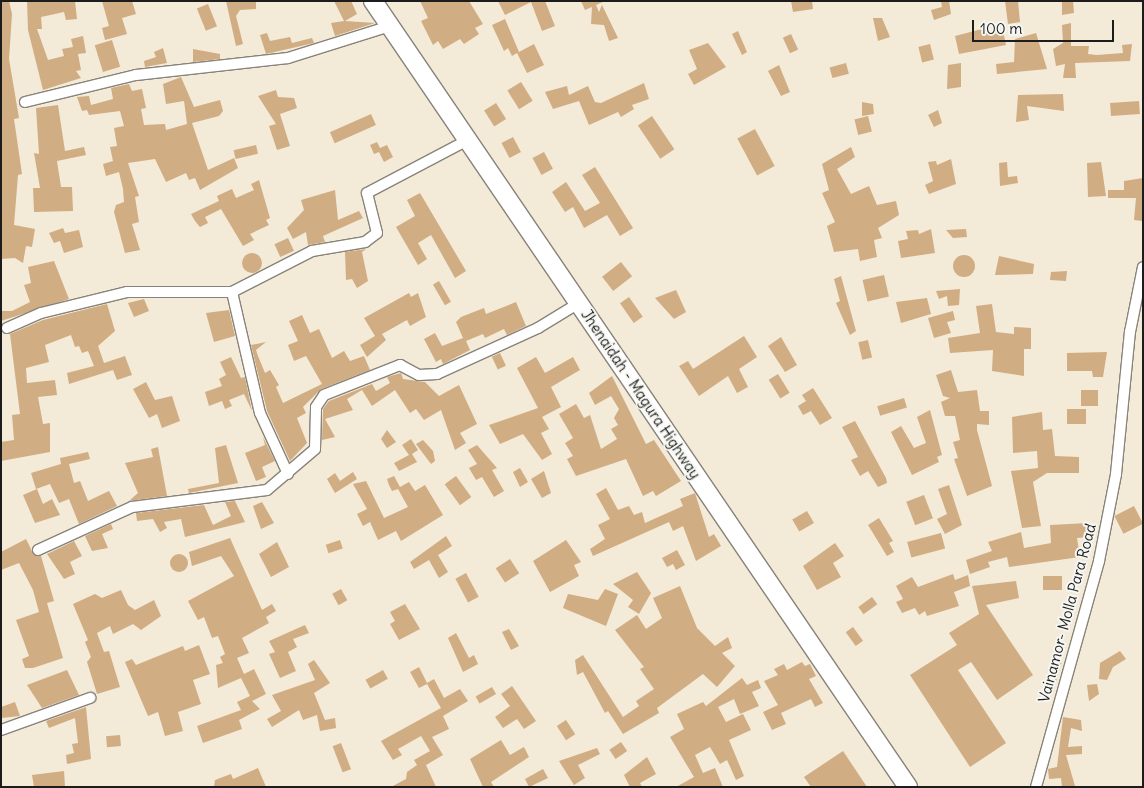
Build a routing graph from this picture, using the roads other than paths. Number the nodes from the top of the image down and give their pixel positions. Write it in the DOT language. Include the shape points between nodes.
graph roads {
  1 [pos="373,1"];
  2 [pos="390,26"];
  3 [pos="24,102"];
  4 [pos="468,140"];
  5 [pos="1143,267"];
  6 [pos="232,292"];
  7 [pos="579,303"];
  8 [pos="6,328"];
  9 [pos="288,474"];
  10 [pos="38,550"];
  11 [pos="90,698"];
  12 [pos="1,730"];
  13 [pos="908,787"];
  14 [pos="1036,787"];
  1 -- 2 [label="highway, Jhenaidah - Magura Highway"];
  2 -- 3 [label="street" via="288,58 136,75"];
  2 -- 4 [label="highway, Jhenaidah - Magura Highway"];
  4 -- 6 [label="street" via="367,193 374,237 312,251"];
  4 -- 7 [label="highway, Jhenaidah - Magura Highway"];
  5 -- 14 [label="street, Vainamor- Molla Para Road" via="1130,332 1116,474 1099,561"];
  6 -- 8 [label="street" via="127,292 41,313"];
  6 -- 9 [label="street" via="260,413"];
  7 -- 9 [label="street" via="538,328 437,374 419,374 400,365 324,395 316,408 315,449"];
  7 -- 13 [label="highway, Jhenaidah - Magura Highway"];
  9 -- 10 [label="street" via="267,490 132,507"];
  11 -- 12 [label="street"];
}
